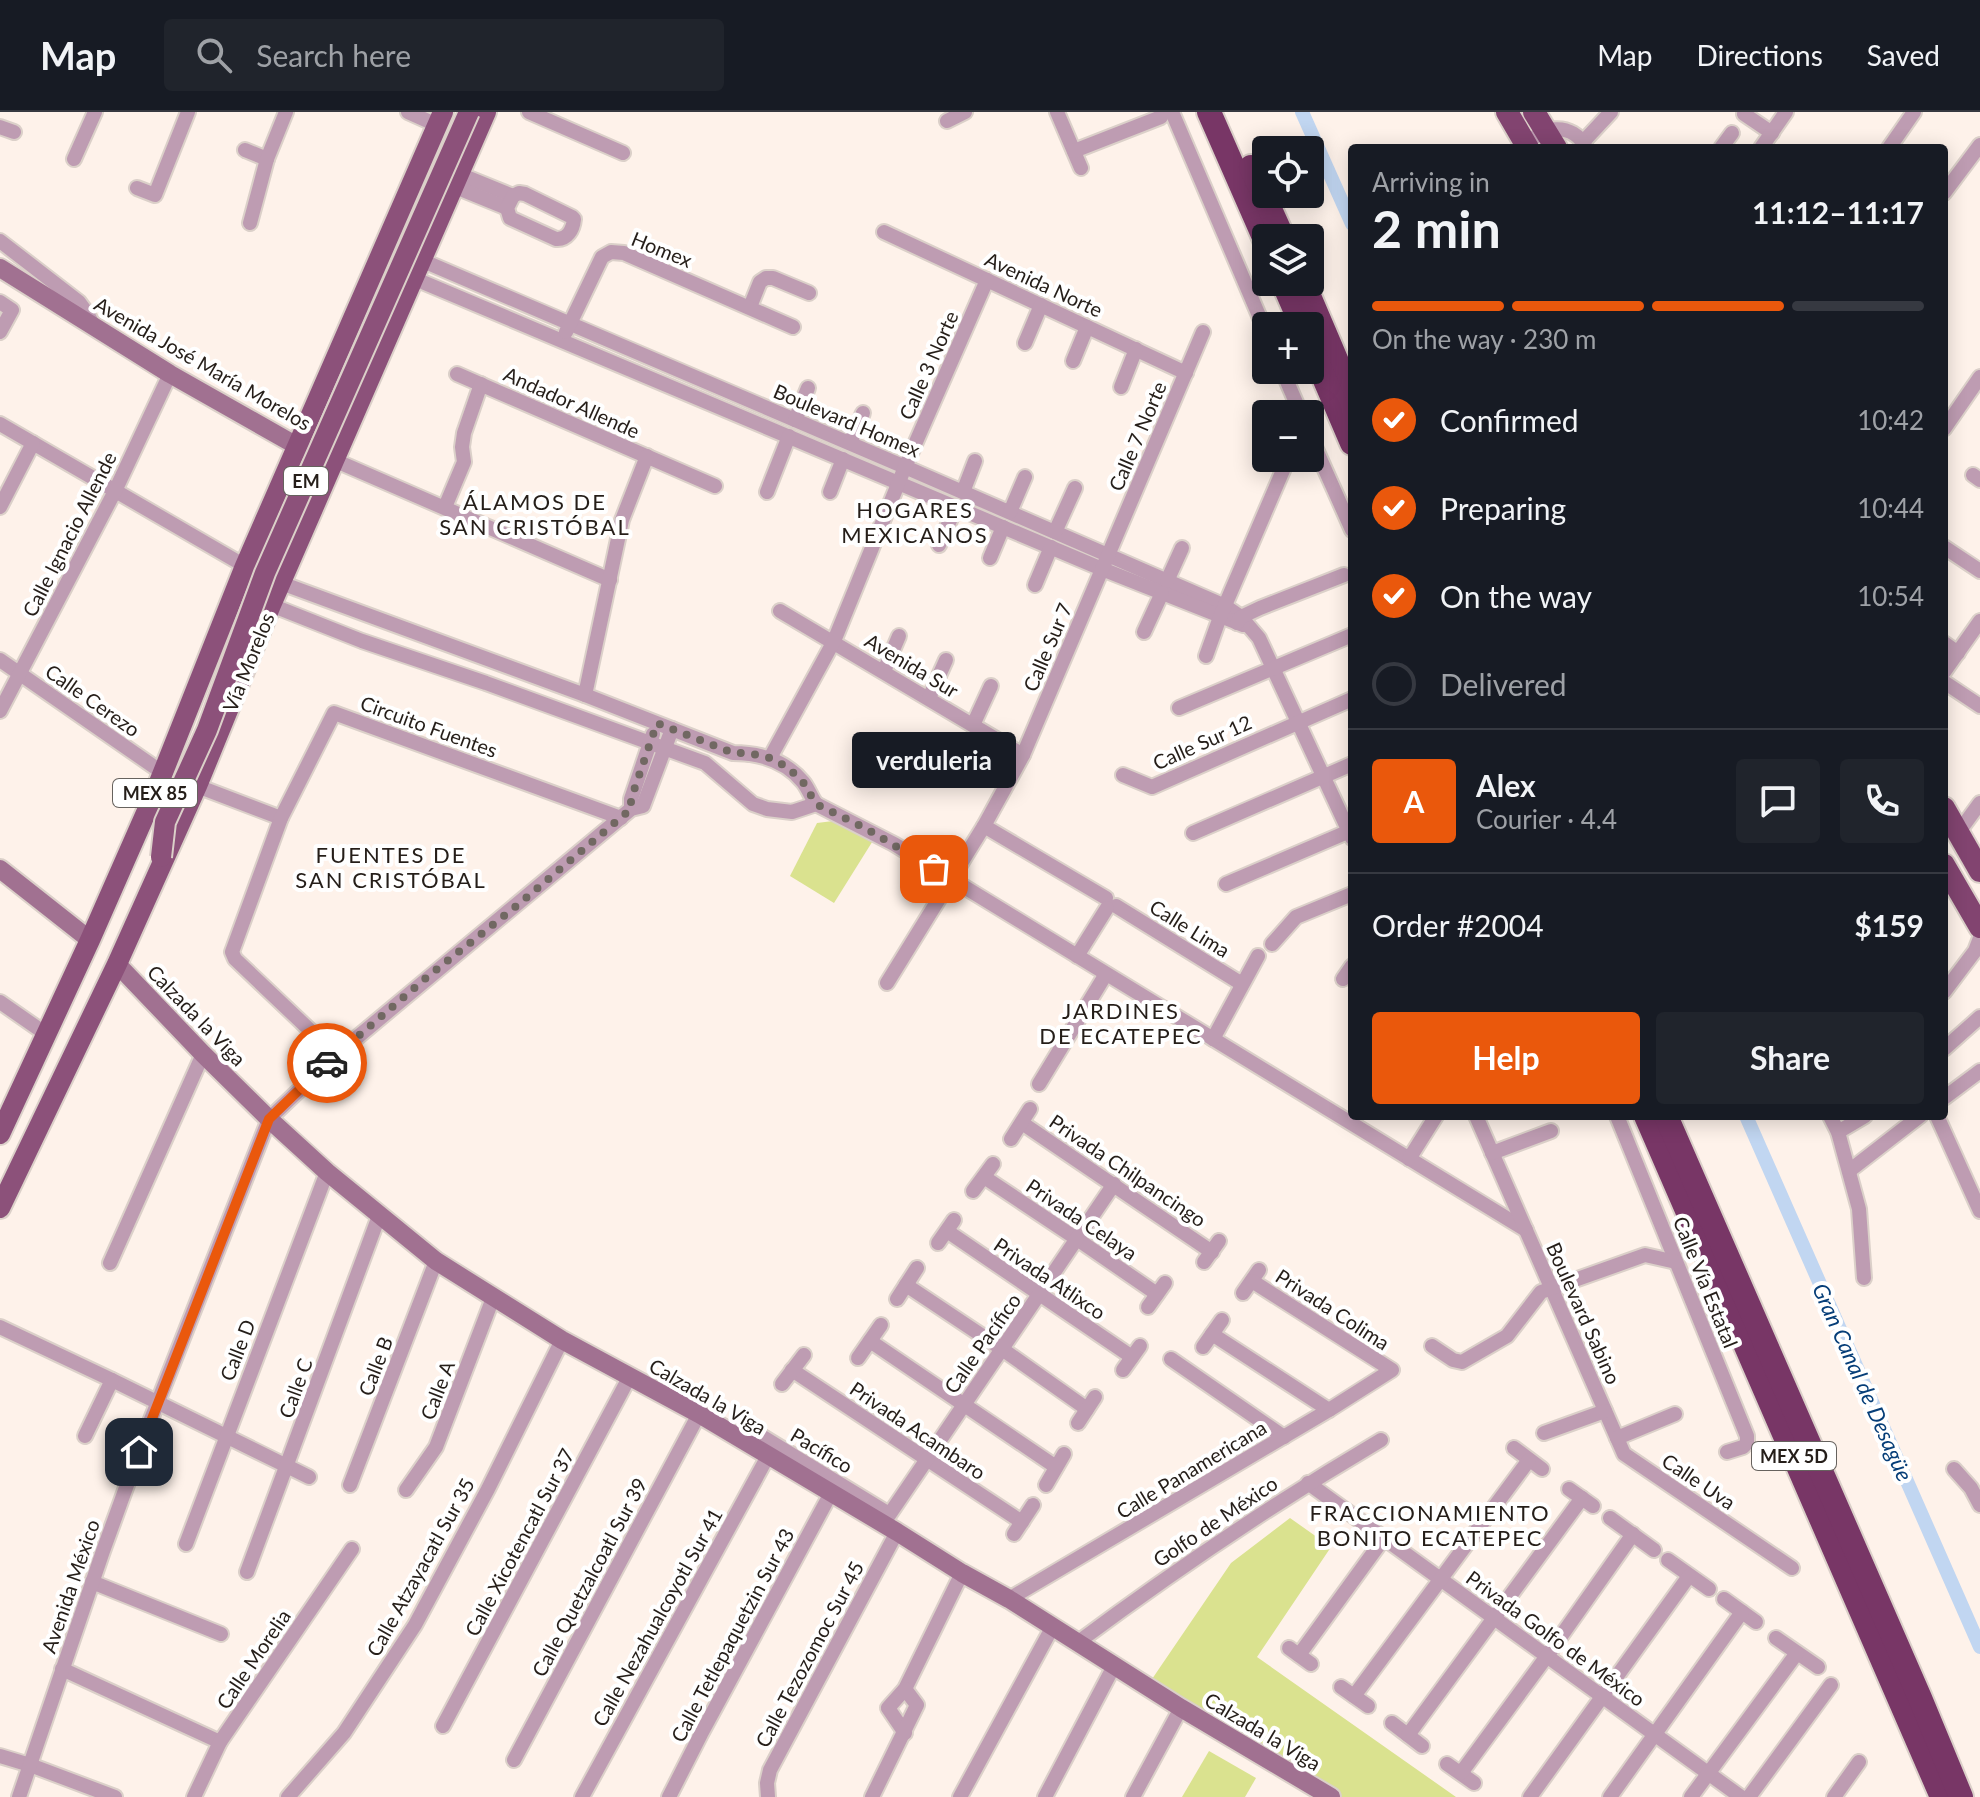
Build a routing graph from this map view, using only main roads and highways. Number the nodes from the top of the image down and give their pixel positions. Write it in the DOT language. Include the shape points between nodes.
graph roads {
  1 [pos="469,112"];
  2 [pos="486,112"];
  3 [pos="1209,112"];
  4 [pos="1227,112"];
  5 [pos="1507,112"];
  6 [pos="440,119"];
  7 [pos="1524,144"];
  8 [pos="1258,224"];
  9 [pos="1277,224"];
  10 [pos="0,268"];
  11 [pos="1309,296"];
  12 [pos="1324,378"];
  13 [pos="1348,388"];
  14 [pos="1348,434"];
  15 [pos="297,446"];
  16 [pos="334,460"];
  17 [pos="1948,815"];
  18 [pos="160,862"];
  19 [pos="0,869"];
  20 [pos="1980,871"];
  21 [pos="1948,872"];
  22 [pos="1980,927"];
  23 [pos="90,940"];
  24 [pos="117,964"];
  25 [pos="1648,1120"];
  26 [pos="1668,1120"];
  27 [pos="0,1134"];
  28 [pos="0,1208"];
  29 [pos="1331,1797"];
  30 [pos="1942,1797"];
  31 [pos="1961,1797"];
  1 -- 18 [label="main road, EM, bridge" via="265,573 207,730 165,822"];
  2 -- 16 [label="main road, Vía Morelos / MEX 85"];
  3 -- 8 [label="highway"];
  4 -- 9 [label="highway"];
  5 -- 7 [label="highway"];
  6 -- 15 [label="main road, Vía Morelos / MEX 85"];
  10 -- 15 [label="main road, Avenida José María Morelos"];
  11 -- 13 [label="highway"];
  12 -- 14 [label="highway"];
  15 -- 16 [label="main road, Avenida José María Morelos"];
  15 -- 23 [label="main road, Vía Morelos / MEX 85"];
  16 -- 18 [label="main road, Vía Morelos / MEX 85"];
  17 -- 20 [label="highway"];
  18 -- 24 [label="main road, Vía Morelos / MEX 85"];
  19 -- 23 [label="main road"];
  21 -- 22 [label="highway"];
  23 -- 27 [label="main road, Vía Morelos / MEX 85"];
  24 -- 28 [label="main road, Vía Morelos / MEX 85"];
  24 -- 29 [label="main road, Calzada la Viga" via="269,1119 436,1261 562,1340 890,1523 962,1573"];
  25 -- 30 [label="highway, MEX 5D"];
  26 -- 31 [label="highway, MEX 5D"];
}
